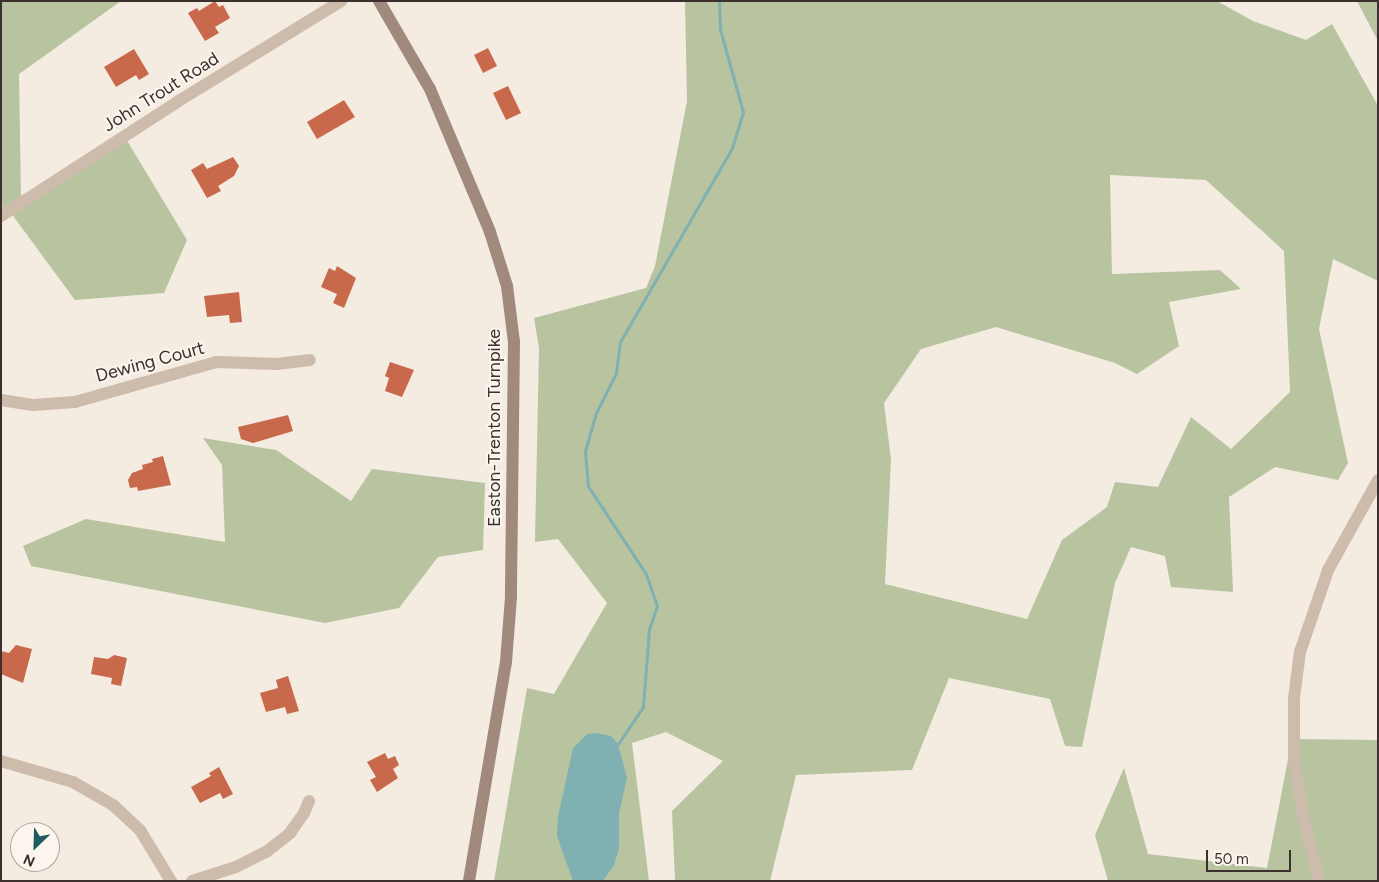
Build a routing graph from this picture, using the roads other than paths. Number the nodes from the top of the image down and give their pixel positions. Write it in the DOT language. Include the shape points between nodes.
graph roads {
  1 [pos="341,1"];
  2 [pos="379,1"];
  3 [pos="1,216"];
  4 [pos="310,360"];
  5 [pos="1,400"];
  6 [pos="1378,480"];
  7 [pos="1,761"];
  8 [pos="308,801"];
  9 [pos="171,881"];
  10 [pos="192,881"];
  11 [pos="469,881"];
  12 [pos="1319,881"];
  1 -- 3 [label="street, John Trout Road"];
  2 -- 11 [label="main road, Easton-Trenton Turnpike" via="430,90 490,232 507,286 514,342 511,597 506,662"];
  4 -- 5 [label="street, Dewing Court" via="277,364 216,362 74,402 33,405"];
  6 -- 12 [label="street" via="1325,576 1300,652 1294,698 1294,759"];
  7 -- 9 [label="street" via="73,782 113,804 140,830"];
  8 -- 10 [label="street" via="290,833 266,852 236,867"];
}
